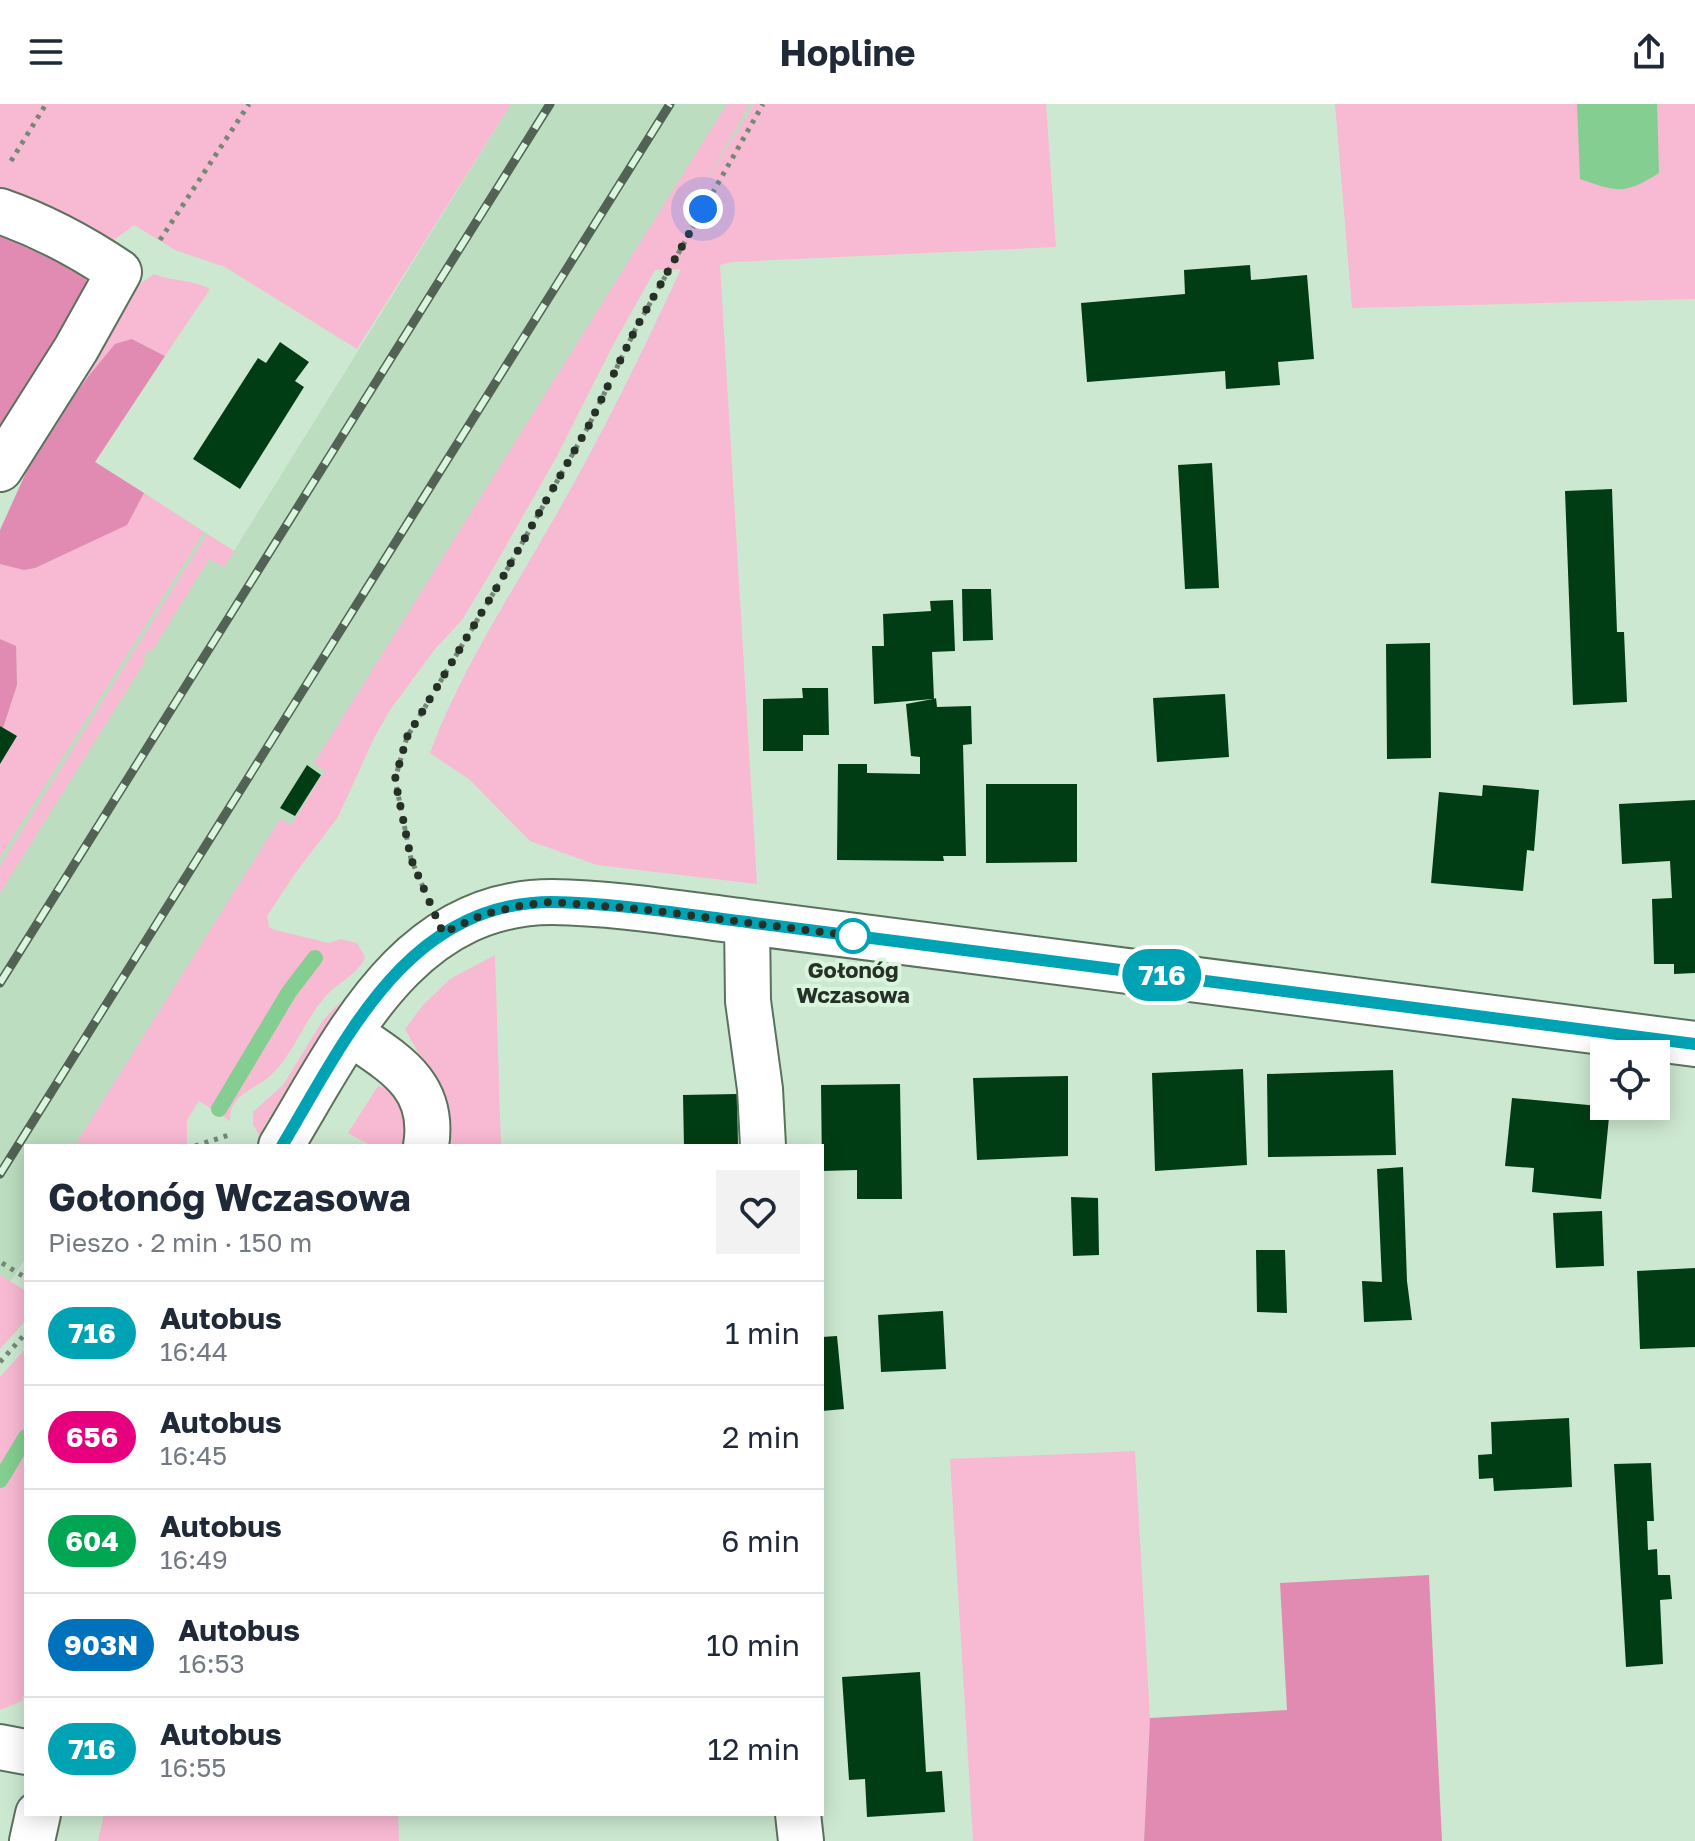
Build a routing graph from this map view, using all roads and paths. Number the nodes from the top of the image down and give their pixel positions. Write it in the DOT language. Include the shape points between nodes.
graph roads {
  1 [pos="46,104"];
  2 [pos="249,104"];
  3 [pos="763,104"];
  4 [pos="8,166"];
  5 [pos="0,211"];
  6 [pos="157,244"];
  7 [pos="0,469"];
  8 [pos="747,922"];
  9 [pos="443,933"];
  10 [pos="350,1033"];
  11 [pos="1695,1044"];
  12 [pos="237,1132"];
  13 [pos="201,1144"];
  14 [pos="282,1144"];
  15 [pos="426,1144"];
  16 [pos="763,1144"];
  17 [pos="2,1263"];
  18 [pos="24,1277"];
  19 [pos="24,1335"];
  20 [pos="0,1362"];
  21 [pos="0,1747"];
  22 [pos="24,1752"];
  23 [pos="38,1816"];
  24 [pos="798,1816"];
  25 [pos="32,1841"];
  26 [pos="801,1841"];
  1 -- 4 [label="path"];
  2 -- 6 [label="path"];
  3 -- 9 [label="path" via="636,328 582,438 407,737 395,779 411,859"];
  5 -- 7 [label="street" via="84,248 119,272"];
  8 -- 9 [label="street" via="551,902 484,914"];
  8 -- 11 [label="street"];
  8 -- 16 [label="street" via="748,1001"];
  9 -- 10 [label="street" via="388,980"];
  10 -- 14 [label="street"];
  10 -- 15 [label="street" via="411,1079 424,1104"];
  12 -- 13 [label="path"];
  17 -- 18 [label="path"];
  19 -- 20 [label="path"];
  21 -- 22 [label="street"];
  23 -- 25 [label="street"];
  24 -- 26 [label="street"];
}
